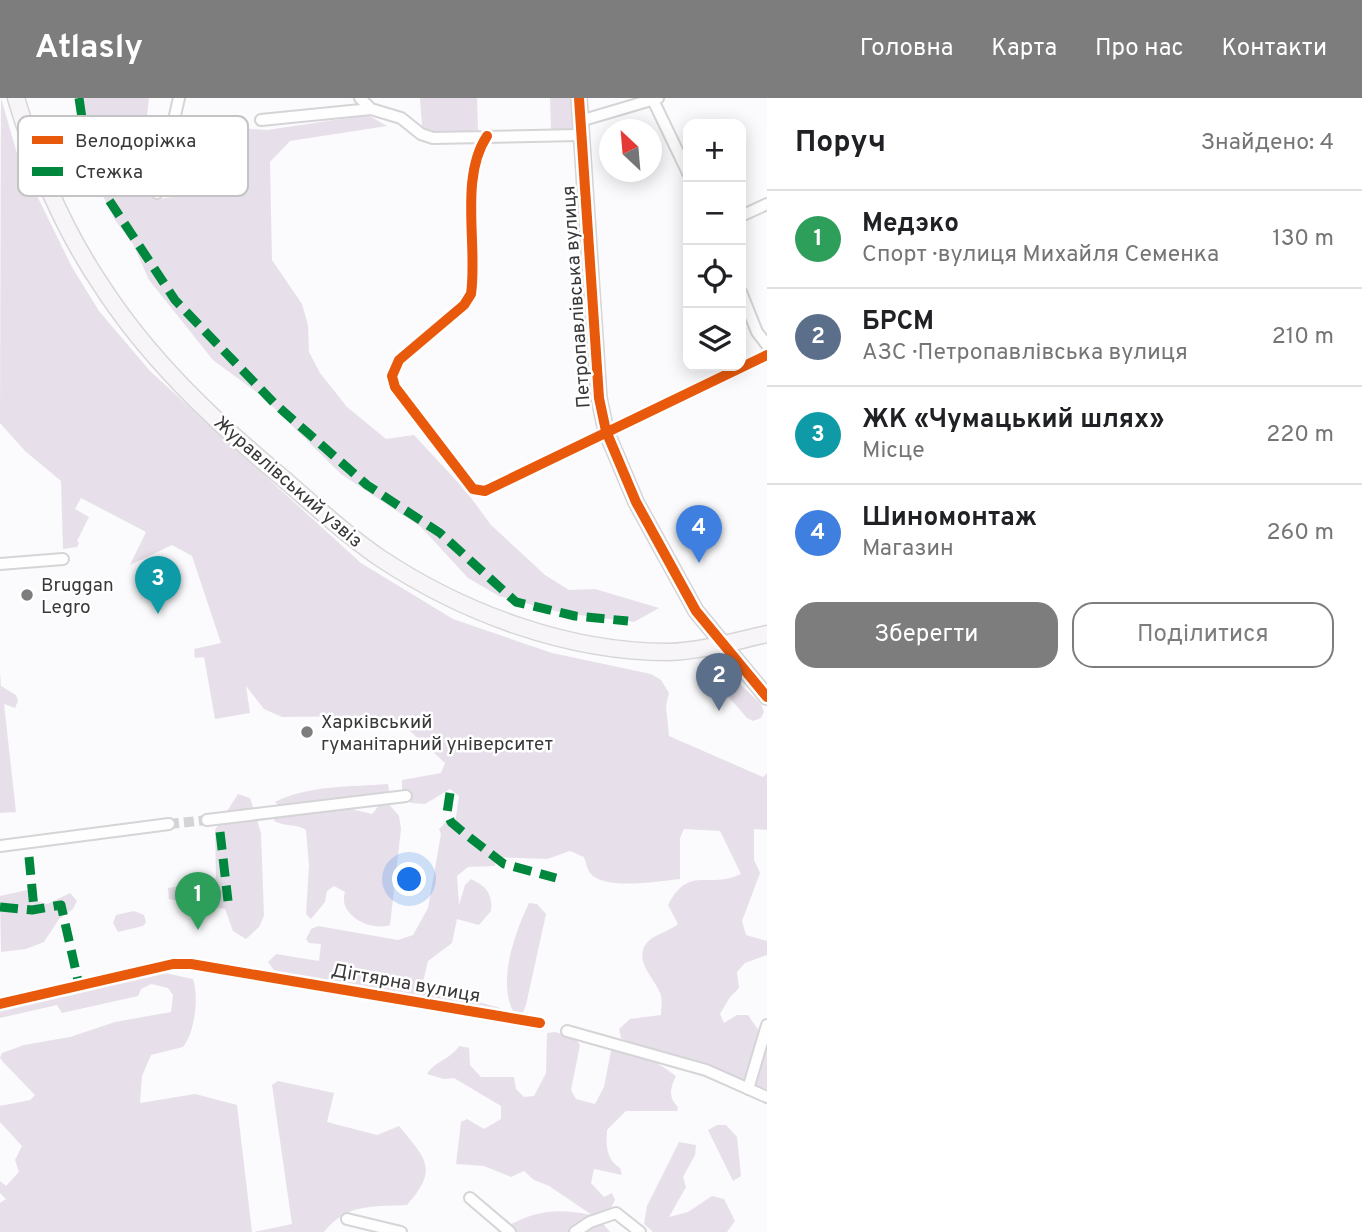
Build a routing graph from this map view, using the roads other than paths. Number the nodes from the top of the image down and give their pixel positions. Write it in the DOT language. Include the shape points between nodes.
graph roads {
  1 [pos="16,98"];
  2 [pos="179,98"];
  3 [pos="360,98"];
  4 [pos="579,98"];
  5 [pos="655,99"];
  6 [pos="370,103"];
  7 [pos="22,116"];
  8 [pos="175,116"];
  9 [pos="261,120"];
  10 [pos="580,128"];
  11 [pos="487,136"];
  12 [pos="683,162"];
  13 [pos="51,196"];
  14 [pos="767,204"];
  15 [pos="746,214"];
  16 [pos="746,304"];
  17 [pos="767,345"];
  18 [pos="767,355"];
  19 [pos="606,431"];
  20 [pos="63,559"];
  21 [pos="0,564"];
  22 [pos="767,634"];
  23 [pos="721,645"];
  24 [pos="767,697"];
  25 [pos="406,796"];
  26 [pos="208,820"];
  27 [pos="169,824"];
  28 [pos="0,846"];
  29 [pos="0,1003"];
  30 [pos="540,1023"];
  31 [pos="767,1025"];
  32 [pos="567,1031"];
  33 [pos="748,1088"];
  34 [pos="767,1097"];
  35 [pos="470,1198"];
  36 [pos="347,1219"];
  37 [pos="401,1232"];
  38 [pos="510,1232"];
  39 [pos="575,1232"];
  40 [pos="640,1232"];
  1 -- 7 [label="main road, Журавлівський узвіз"];
  2 -- 8 [label="street"];
  3 -- 6 [label="street"];
  4 -- 10 [label="street, Петропавлівська вулиця"];
  5 -- 10 [label="street"];
  5 -- 12 [label="street"];
  6 -- 9 [label="street"];
  6 -- 11 [label="street" via="426,137"];
  10 -- 11 [label="street"];
  10 -- 19 [label="street, Петропавлівська вулиця" via="598,398"];
  11 -- 19 [label="street" via="476,162 471,295 399,360 392,376 395,387 477,491"];
  13 -- 23 [label="main road, Журавлівський узвіз" via="94,275 163,366 233,436 378,556 456,601 535,631 659,651"];
  14 -- 15 [label="street"];
  16 -- 17 [label="street"];
  18 -- 19 [label="street"];
  19 -- 23 [label="street, Петропавлівська вулиця" via="636,502 701,620"];
  20 -- 21 [label="street"];
  22 -- 23 [label="main road, Журавлівський узвіз"];
  23 -- 24 [label="street, Петропавлівська вулиця"];
  25 -- 26 [label="street"];
  27 -- 28 [label="street"];
  29 -- 30 [label="street, Дігтярна вулиця" via="173,964 267,975"];
  31 -- 33 [label="street"];
  32 -- 33 [label="street" via="706,1070"];
  33 -- 34 [label="street"];
  35 -- 38 [label="street"];
  36 -- 37 [label="street"];
  39 -- 40 [label="street" via="616,1213"];
}
